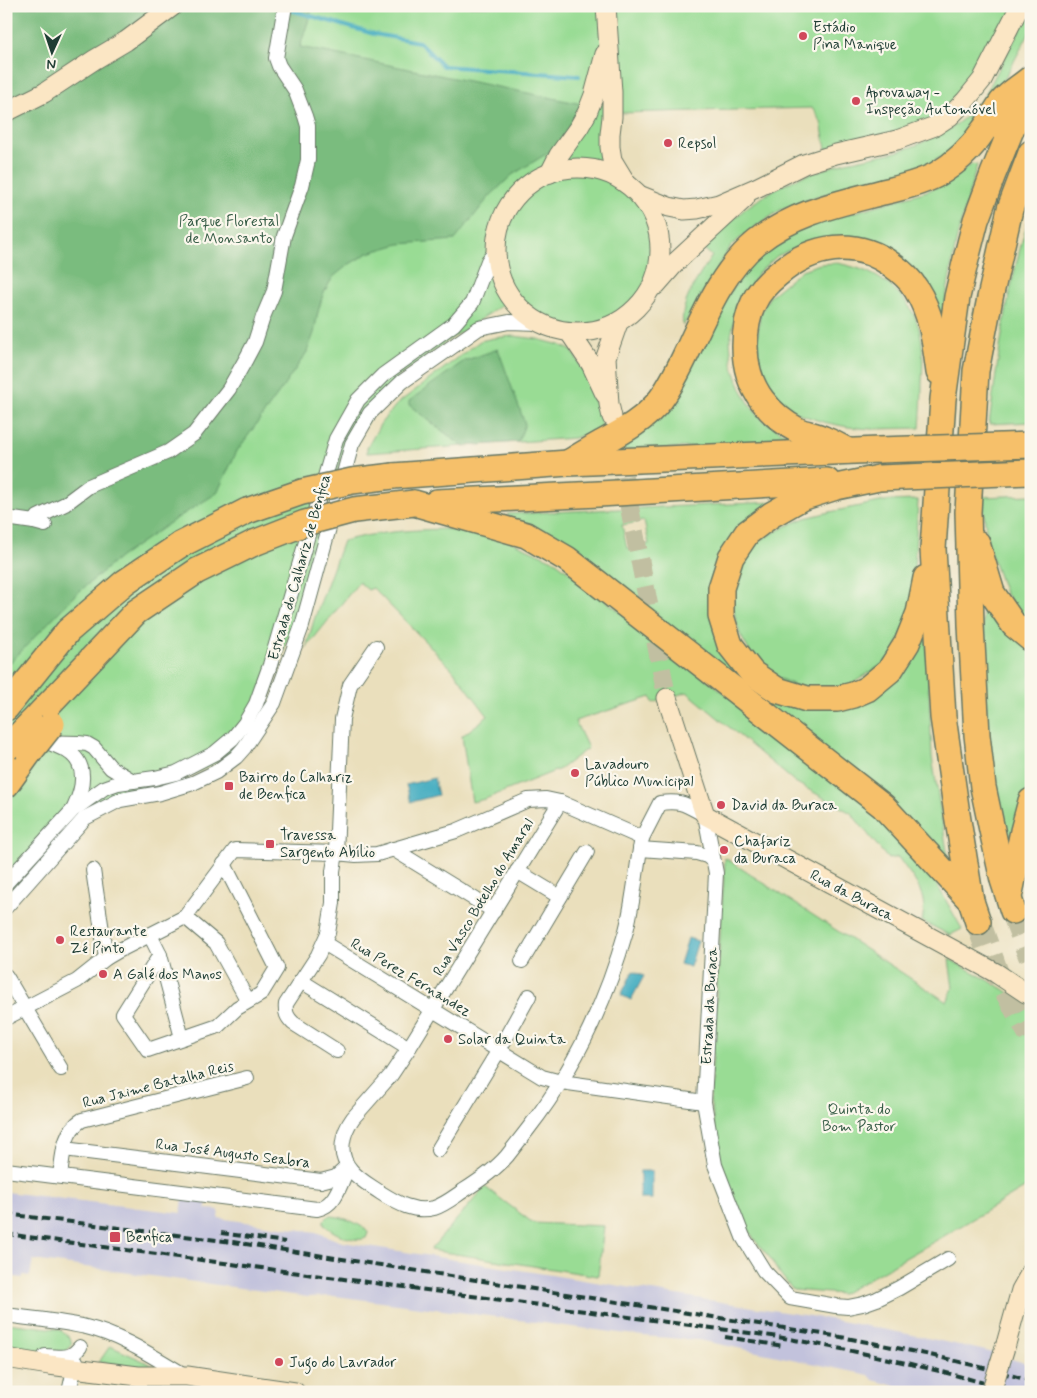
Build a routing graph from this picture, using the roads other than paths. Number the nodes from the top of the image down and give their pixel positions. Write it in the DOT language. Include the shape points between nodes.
graph roads {
  1 [pos="173,6"];
  2 [pos="285,6"];
  3 [pos="606,6"];
  4 [pos="1020,6"];
  5 [pos="609,41"];
  6 [pos="1031,79"];
  7 [pos="6,112"];
  8 [pos="1031,153"];
  9 [pos="550,173"];
  10 [pos="756,188"];
  11 [pos="633,190"];
  12 [pos="495,252"];
  13 [pos="650,292"];
  14 [pos="539,323"];
  15 [pos="618,323"];
  16 [pos="570,333"];
  17 [pos="943,399"];
  18 [pos="1031,445"];
  19 [pos="848,451"];
  20 [pos="568,463"];
  21 [pos="1031,472"];
  22 [pos="879,478"];
  23 [pos="414,503"];
  24 [pos="968,512"];
  25 [pos="6,518"];
  26 [pos="933,549"];
  27 [pos="1031,639"];
  28 [pos="376,647"];
  29 [pos="668,698"];
  30 [pos="6,708"];
  31 [pos="33,738"];
  32 [pos="6,742"];
  33 [pos="133,781"];
  34 [pos="6,785"];
  35 [pos="1031,801"];
  36 [pos="560,802"];
  37 [pos="73,810"];
  38 [pos="705,815"];
  39 [pos="641,843"];
  40 [pos="393,849"];
  41 [pos="336,852"];
  42 [pos="586,852"];
  43 [pos="714,862"];
  44 [pos="224,864"];
  45 [pos="93,870"];
  46 [pos="517,871"];
  47 [pos="6,883"];
  48 [pos="560,897"];
  49 [pos="6,907"];
  50 [pos="494,911"];
  51 [pos="185,917"];
  52 [pos="150,935"];
  53 [pos="324,944"];
  54 [pos="160,955"];
  55 [pos="106,958"];
  56 [pos="522,961"];
  57 [pos="996,973"];
  58 [pos="6,976"];
  59 [pos="1031,980"];
  60 [pos="301,981"];
  61 [pos="1031,995"];
  62 [pos="529,996"];
  63 [pos="248,1001"];
  64 [pos="25,1009"];
  65 [pos="433,1009"];
  66 [pos="6,1018"];
  67 [pos="182,1038"];
  68 [pos="410,1048"];
  69 [pos="499,1050"];
  70 [pos="337,1051"];
  71 [pos="61,1069"];
  72 [pos="247,1078"];
  73 [pos="562,1082"];
  74 [pos="704,1102"];
  75 [pos="64,1149"];
  76 [pos="438,1150"];
  77 [pos="348,1166"];
  78 [pos="6,1170"];
  79 [pos="60,1176"];
  80 [pos="948,1259"];
  81 [pos="1031,1272"];
  82 [pos="1031,1298"];
  83 [pos="6,1315"];
  84 [pos="87,1327"];
  85 [pos="1012,1345"];
  86 [pos="80,1347"];
  87 [pos="6,1357"];
  88 [pos="73,1368"];
  89 [pos="187,1376"];
  90 [pos="209,1379"];
  91 [pos="270,1390"];
  92 [pos="69,1392"];
  93 [pos="233,1392"];
  94 [pos="295,1392"];
  95 [pos="991,1392"];
  96 [pos="1004,1392"];
  1 -- 7 [label="street" via="126,41 44,93"];
  2 -- 25 [label="street" via="276,58 306,116 308,160 284,236 274,291 255,342 229,389 194,434 168,452 89,486 65,504 38,517 39,524"];
  3 -- 5 [label="street"];
  4 -- 10 [label="street" via="982,80 950,116 935,126 897,140 804,164"];
  5 -- 9 [label="street" via="587,113"];
  5 -- 11 [label="street" via="612,160"];
  6 -- 17 [label="highway" via="976,220 958,297"];
  6 -- 20 [label="highway" via="1003,101 966,152 936,175 897,189 818,209 773,230 757,242 741,257 714,294 677,374 653,409 623,432"];
  8 -- 24 [label="highway" via="1010,209 976,371"];
  9 -- 11 [label="street" via="582,168 598,171 613,176"];
  9 -- 12 [label="street" via="525,187 514,198 500,223"];
  10 -- 11 [label="street" via="719,204 684,210 669,207"];
  10 -- 13 [label="street" via="677,261"];
  11 -- 13 [label="street" via="649,208 660,238 661,254"];
  12 -- 14 [label="street" via="507,294"];
  12 -- 33 [label="street, Estrada do Calhariz de Benfica" via="488,261 472,303 454,324 383,374 358,400 336,439 270,665 256,704 245,722 233,738 208,757 176,773"];
  13 -- 15 [label="street"];
  14 -- 16 [label="street"];
  14 -- 49 [label="street, Estrada do Calhariz de Benfica" via="509,322 479,328 402,382 370,413 352,444 302,626 274,704 236,757 193,783 120,800 85,818"];
  15 -- 16 [label="street" via="602,330"];
  15 -- 16 [label="street" via="606,357 610,411 591,364"];
  17 -- 19 [label="highway" via="930,318 909,279 885,260 859,250 830,248 800,258 762,288 754,301 746,329 748,372 762,399 785,422"];
  17 -- 26 [label="highway"];
  18 -- 19 [label="highway, bridge"];
  19 -- 20 [label="highway"];
  20 -- 30 [label="highway, bridge" via="352,481 302,492 247,511 180,545 125,582 68,631"];
  21 -- 22 [label="highway, bridge"];
  22 -- 23 [label="highway"];
  22 -- 26 [label="highway" via="801,498 747,533 731,557 721,588 721,616 730,645 752,673 777,690 822,700 837,699 867,689 890,670 907,643 918,613"];
  23 -- 26 [label="highway" via="526,535 567,559 884,806 974,912 944,717"];
  23 -- 31 [label="highway, bridge" via="354,510 305,523 197,571 136,612 68,684"];
  24 -- 27 [label="highway" via="992,593 1014,625"];
  24 -- 35 [label="highway" via="977,736 983,787 1003,880 1012,904"];
  28 -- 41 [label="street" via="350,685 342,719"];
  29 -- 38 [label="street, Estrada da Buraca"];
  31 -- 32 [label="street"];
  31 -- 33 [label="street" via="87,744 111,768"];
  31 -- 34 [label="highway"];
  31 -- 37 [label="street" via="68,752 78,762 83,780"];
  33 -- 37 [label="street, Estrada do Calhariz de Benfica" via="104,788"];
  36 -- 39 [label="street"];
  36 -- 40 [label="street" via="528,800 458,837"];
  36 -- 46 [label="street, Rua Vasco Botelho do Amaral"];
  37 -- 47 [label="street, Estrada do Calhariz de Benfica"];
  38 -- 39 [label="street, Rua da Buraca" via="682,803 660,803"];
  38 -- 43 [label="street, Estrada da Buraca"];
  38 -- 57 [label="street, Rua da Buraca"];
  39 -- 43 [label="street" via="697,852"];
  39 -- 73 [label="street" via="630,914 611,979 592,1026"];
  40 -- 41 [label="street" via="377,854"];
  40 -- 50 [label="street"];
  41 -- 44 [label="street" via="235,850"];
  41 -- 53 [label="street" via="332,917"];
  42 -- 48 [label="street"];
  43 -- 74 [label="street, Estrada da Buraca"];
  44 -- 51 [label="street"];
  44 -- 63 [label="street" via="277,968 261,994"];
  45 -- 55 [label="street"];
  46 -- 48 [label="street"];
  46 -- 50 [label="street, Rua Vasco Botelho do Amaral"];
  48 -- 56 [label="street"];
  50 -- 65 [label="street, Rua Vasco Botelho do Amaral"];
  51 -- 52 [label="street"];
  51 -- 63 [label="street" via="216,943"];
  52 -- 54 [label="street"];
  52 -- 55 [label="street"];
  53 -- 60 [label="street"];
  53 -- 65 [label="street, Rua Perez Fernandez"];
  54 -- 67 [label="street"];
  54 -- 67 [label="street" via="122,1014 148,1050"];
  55 -- 64 [label="street" via="77,980"];
  57 -- 59 [label="street, Rua da Buraca"];
  57 -- 61 [label="street, Rua da Buraca"];
  58 -- 64 [label="street"];
  60 -- 68 [label="street"];
  60 -- 70 [label="street" via="286,1004 288,1018"];
  62 -- 69 [label="street"];
  63 -- 67 [label="street" via="218,1026"];
  64 -- 66 [label="street"];
  64 -- 71 [label="street"];
  65 -- 68 [label="street, Rua Vasco Botelho do Amaral"];
  65 -- 69 [label="street, Rua Perez Fernandez"];
  68 -- 77 [label="street, Rua Vasco Botelho do Amaral" via="348,1126 343,1142"];
  69 -- 73 [label="street, Rua Perez Fernandez" via="542,1077"];
  69 -- 76 [label="street"];
  72 -- 75 [label="street, Rua Jaime Batalha Reis" via="82,1120 72,1127"];
  73 -- 74 [label="street, Rua Perez Fernandez"];
  73 -- 77 [label="street" via="506,1156 474,1184 439,1206 417,1209 402,1205 360,1178"];
  74 -- 80 [label="street, Estrada da Buraca" via="715,1165 743,1238 790,1298 848,1307 863,1304 899,1288"];
  75 -- 77 [label="street, Rua José Augusto Seabra" via="321,1181 336,1177"];
  75 -- 79 [label="street"];
  77 -- 79 [label="street" via="330,1203 318,1209"];
  78 -- 79 [label="street"];
  81 -- 85 [label="street" via="1021,1290"];
  82 -- 85 [label="street"];
  83 -- 84 [label="street"];
  84 -- 86 [label="street"];
  84 -- 89 [label="street" via="139,1349"];
  85 -- 95 [label="street, bridge"];
  85 -- 96 [label="street"];
  86 -- 87 [label="street" via="69,1356"];
  86 -- 88 [label="street"];
  87 -- 88 [label="street"];
  88 -- 89 [label="street" via="138,1376"];
  88 -- 92 [label="street"];
  89 -- 90 [label="street"];
  90 -- 91 [label="street"];
  90 -- 93 [label="street"];
  91 -- 94 [label="street"];
}
